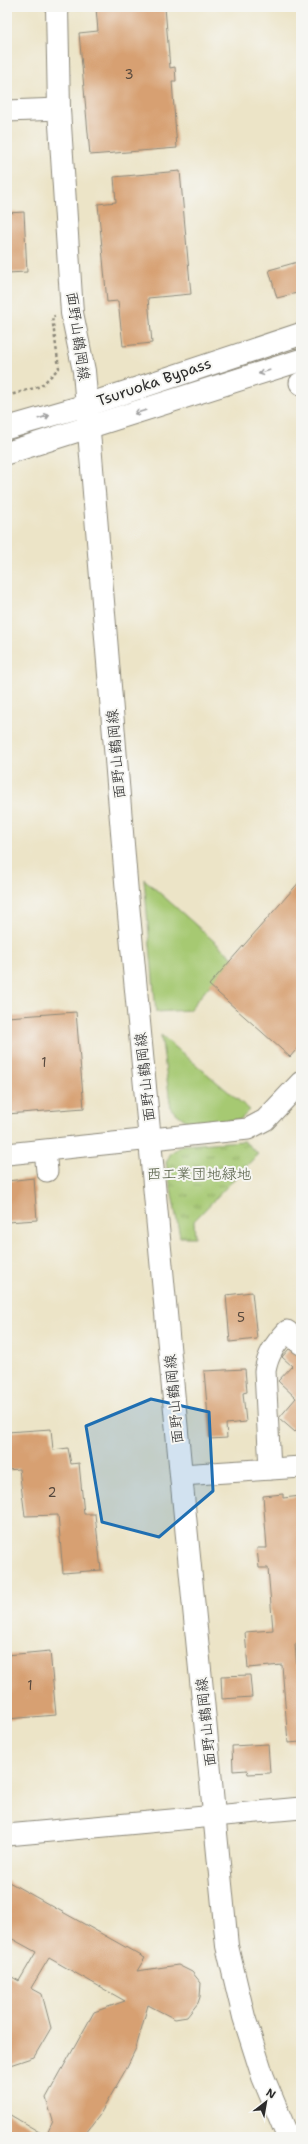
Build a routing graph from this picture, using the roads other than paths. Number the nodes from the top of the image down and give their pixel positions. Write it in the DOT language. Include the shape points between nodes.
graph roads {
  1 [pos="57,7"];
  2 [pos="59,109"];
  3 [pos="7,111"];
  4 [pos="301,334"];
  5 [pos="301,360"];
  6 [pos="87,405"];
  7 [pos="7,428"];
  8 [pos="88,428"];
  9 [pos="7,453"];
  10 [pos="301,1082"];
  11 [pos="151,1140"];
  12 [pos="7,1154"];
  13 [pos="301,1344"];
  14 [pos="301,1467"];
  15 [pos="270,1468"];
  16 [pos="181,1475"];
  17 [pos="301,1808"];
  18 [pos="215,1817"];
  19 [pos="7,1836"];
  20 [pos="288,2137"];
  1 -- 2 [label="main road, 面野山鶴岡線"];
  2 -- 3 [label="street"];
  2 -- 6 [label="main road, 面野山鶴岡線" via="72,313 84,371"];
  4 -- 6 [label="main road, Tsuruoka Bypass"];
  5 -- 8 [label="main road, Tsuruoka Bypass, one-way"];
  7 -- 6 [label="main road, Tsuruoka Bypass, one-way"];
  6 -- 8 [label="main road, 面野山鶴岡線"];
  8 -- 9 [label="main road, Tsuruoka Bypass"];
  8 -- 11 [label="main road, 面野山鶴岡線" via="127,893"];
  10 -- 11 [label="street" via="265,1120 248,1129"];
  11 -- 12 [label="street" via="46,1161"];
  11 -- 16 [label="main road, 面野山鶴岡線"];
  13 -- 15 [label="street" via="287,1331 276,1342 268,1356 265,1371"];
  14 -- 15 [label="street"];
  15 -- 16 [label="street"];
  16 -- 18 [label="main road, 面野山鶴岡線"];
  17 -- 18 [label="street"];
  18 -- 19 [label="street"];
  18 -- 20 [label="main road, 面野山鶴岡線" via="229,1953 244,2017 263,2077"];
}
